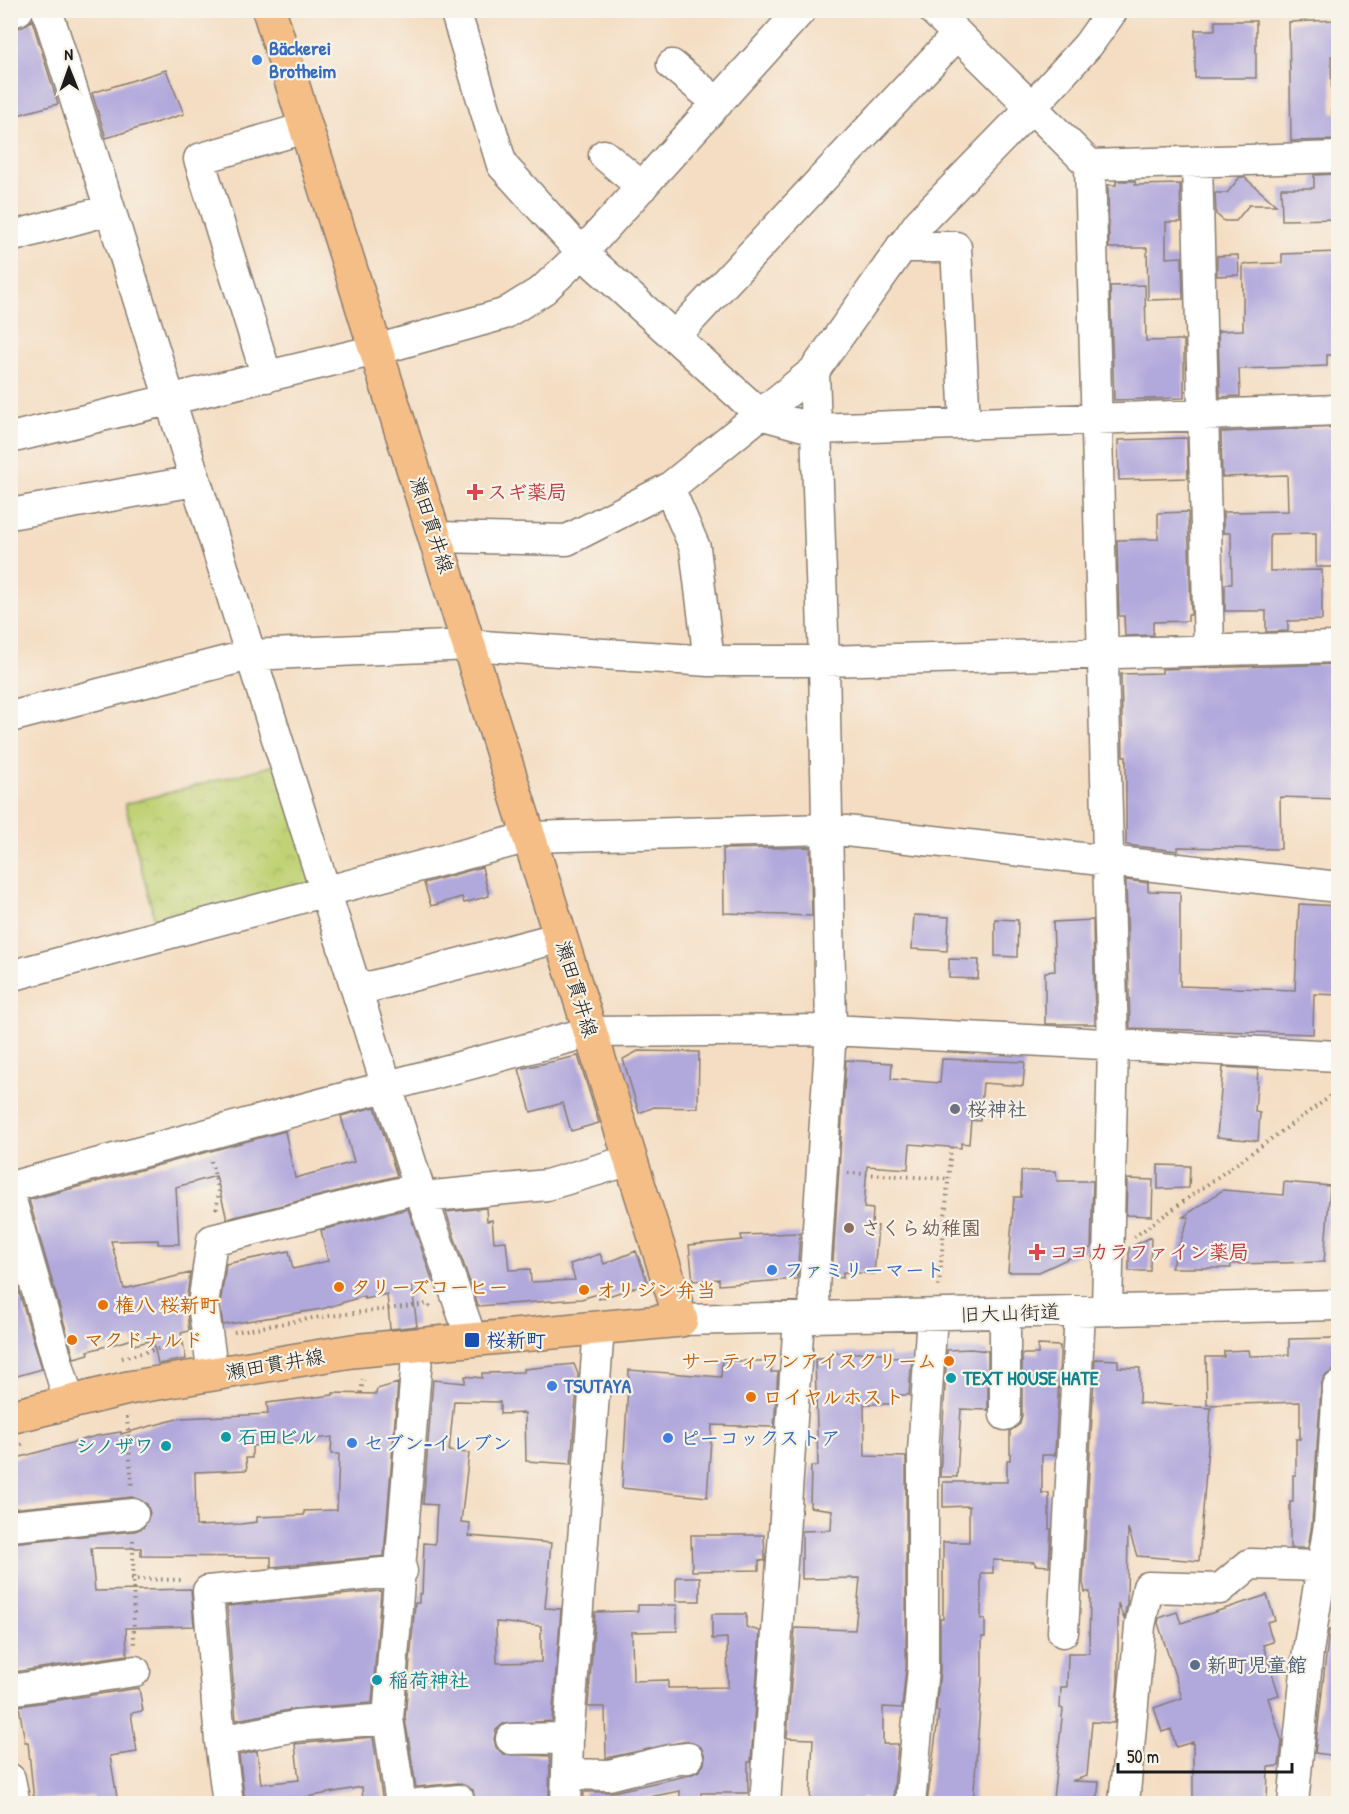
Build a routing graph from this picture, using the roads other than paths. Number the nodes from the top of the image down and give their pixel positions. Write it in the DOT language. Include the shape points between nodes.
graph roads {
  1 [pos="18,10"];
  2 [pos="47,10"];
  3 [pos="269,10"];
  4 [pos="455,10"];
  5 [pos="801,10"];
  6 [pos="933,10"];
  7 [pos="1113,10"];
  8 [pos="10,12"];
  9 [pos="956,36"];
  10 [pos="672,65"];
  11 [pos="718,104"];
  12 [pos="1030,109"];
  13 [pos="305,128"];
  14 [pos="604,155"];
  15 [pos="1338,158"];
  16 [pos="1197,162"];
  17 [pos="1090,165"];
  18 [pos="642,186"];
  19 [pos="109,210"];
  20 [pos="10,237"];
  21 [pos="901,248"];
  22 [pos="582,253"];
  23 [pos="676,335"];
  24 [pos="376,350"];
  25 [pos="814,371"];
  26 [pos="267,377"];
  27 [pos="170,400"];
  28 [pos="1338,410"];
  29 [pos="760,414"];
  30 [pos="1202,415"];
  31 [pos="1096,420"];
  32 [pos="965,423"];
  33 [pos="815,429"];
  34 [pos="10,438"];
  35 [pos="195,481"];
  36 [pos="669,488"];
  37 [pos="10,514"];
  38 [pos="436,537"];
  39 [pos="469,645"];
  40 [pos="1338,647"];
  41 [pos="1209,650"];
  42 [pos="1103,653"];
  43 [pos="250,655"];
  44 [pos="709,661"];
  45 [pos="824,661"];
  46 [pos="10,717"];
  47 [pos="828,829"];
  48 [pos="529,837"];
  49 [pos="1108,863"];
  50 [pos="1338,887"];
  51 [pos="326,890"];
  52 [pos="561,937"];
  53 [pos="10,976"];
  54 [pos="358,990"];
  55 [pos="831,1030"];
  56 [pos="590,1032"];
  57 [pos="1113,1044"];
  58 [pos="1338,1056"];
  59 [pos="388,1087"];
  60 [pos="631,1160"];
  61 [pos="10,1187"];
  62 [pos="421,1192"];
  63 [pos="10,1197"];
  64 [pos="1338,1305"];
  65 [pos="1094,1311"];
  66 [pos="1005,1314"];
  67 [pos="932,1315"];
  68 [pos="807,1318"];
  69 [pos="681,1320"];
  70 [pos="600,1328"];
  71 [pos="471,1338"];
  72 [pos="418,1345"];
  73 [pos="213,1374"];
  74 [pos="1338,1387"];
  75 [pos="69,1402"];
  76 [pos="1005,1415"];
  77 [pos="10,1417"];
  78 [pos="134,1514"];
  79 [pos="10,1526"];
  80 [pos="1321,1566"];
  81 [pos="402,1571"];
  82 [pos="1063,1632"];
  83 [pos="135,1671"];
  84 [pos="10,1690"];
  85 [pos="388,1719"];
  86 [pos="568,1738"];
  87 [pos="511,1739"];
  88 [pos="220,1741"];
  89 [pos="688,1758"];
  90 [pos="567,1774"];
  91 [pos="10,1779"];
  92 [pos="459,1800"];
  93 [pos="15,1803"];
  94 [pos="228,1803"];
  95 [pos="401,1803"];
  96 [pos="419,1803"];
  97 [pos="566,1803"];
  98 [pos="765,1803"];
  99 [pos="910,1803"];
  100 [pos="1124,1803"];
  101 [pos="1293,1803"];
  1 -- 8 [label="street"];
  2 -- 19 [label="street"];
  3 -- 13 [label="main road, 瀬田貫井線"];
  4 -- 22 [label="street" via="502,165"];
  5 -- 11 [label="street"];
  6 -- 9 [label="street"];
  7 -- 12 [label="street" via="1088,45"];
  9 -- 12 [label="street"];
  9 -- 23 [label="street"];
  10 -- 11 [label="street"];
  11 -- 18 [label="street"];
  12 -- 17 [label="street"];
  12 -- 21 [label="street" via="919,223"];
  13 -- 24 [label="main road, 瀬田貫井線"];
  13 -- 26 [label="street" via="199,159"];
  14 -- 18 [label="street"];
  15 -- 16 [label="street"];
  16 -- 17 [label="street"];
  16 -- 30 [label="street"];
  17 -- 31 [label="street"];
  18 -- 22 [label="street"];
  19 -- 20 [label="street"];
  19 -- 27 [label="street"];
  21 -- 25 [label="street"];
  21 -- 32 [label="street" via="956,247"];
  22 -- 23 [label="street"];
  22 -- 24 [label="street" via="543,290 504,314"];
  23 -- 29 [label="street"];
  24 -- 26 [label="street"];
  24 -- 38 [label="main road, 瀬田貫井線"];
  25 -- 29 [label="street"];
  25 -- 33 [label="street"];
  26 -- 27 [label="street"];
  27 -- 34 [label="street"];
  27 -- 35 [label="street"];
  28 -- 30 [label="street"];
  29 -- 33 [label="street"];
  29 -- 36 [label="street"];
  30 -- 31 [label="street"];
  30 -- 41 [label="street"];
  31 -- 32 [label="street"];
  31 -- 42 [label="street"];
  32 -- 33 [label="street"];
  33 -- 45 [label="street"];
  35 -- 37 [label="street"];
  35 -- 43 [label="street"];
  36 -- 38 [label="street" via="567,540"];
  36 -- 44 [label="street" via="695,548"];
  38 -- 39 [label="main road, 瀬田貫井線"];
  39 -- 43 [label="street"];
  39 -- 44 [label="street"];
  39 -- 48 [label="main road, 瀬田貫井線"];
  40 -- 41 [label="street"];
  41 -- 42 [label="street"];
  42 -- 45 [label="street"];
  42 -- 49 [label="street"];
  43 -- 46 [label="street"];
  43 -- 51 [label="street"];
  44 -- 45 [label="street"];
  45 -- 47 [label="street"];
  47 -- 48 [label="street"];
  47 -- 49 [label="street"];
  47 -- 55 [label="street"];
  48 -- 51 [label="street"];
  48 -- 52 [label="main road, 瀬田貫井線"];
  49 -- 50 [label="street"];
  49 -- 57 [label="street"];
  51 -- 53 [label="street"];
  51 -- 54 [label="street"];
  52 -- 54 [label="street"];
  52 -- 56 [label="main road, 瀬田貫井線"];
  54 -- 59 [label="street"];
  55 -- 56 [label="street"];
  55 -- 57 [label="street"];
  55 -- 68 [label="street" via="814,1289"];
  56 -- 59 [label="street"];
  56 -- 60 [label="main road, 瀬田貫井線"];
  57 -- 58 [label="street"];
  57 -- 65 [label="street" via="1107,1256"];
  59 -- 61 [label="street"];
  59 -- 62 [label="street"];
  60 -- 62 [label="street" via="547,1185"];
  60 -- 69 [label="main road, 瀬田貫井線"];
  62 -- 71 [label="street"];
  62 -- 73 [label="street" via="212,1240 203,1305"];
  63 -- 75 [label="street"];
  64 -- 65 [label="street, 旧大山街道"];
  65 -- 66 [label="street, 旧大山街道"];
  65 -- 82 [label="street"];
  66 -- 67 [label="street, 旧大山街道"];
  66 -- 76 [label="street"];
  67 -- 68 [label="street, 旧大山街道"];
  67 -- 99 [label="street" via="923,1452 923,1668"];
  68 -- 69 [label="street, 旧大山街道"];
  68 -- 98 [label="street"];
  69 -- 70 [label="main road, 瀬田貫井線"];
  70 -- 71 [label="main road, 瀬田貫井線"];
  70 -- 86 [label="street"];
  71 -- 72 [label="main road, 瀬田貫井線"];
  72 -- 73 [label="main road, 瀬田貫井線" via="352,1351"];
  72 -- 81 [label="street"];
  73 -- 75 [label="main road, 瀬田貫井線"];
  74 -- 80 [label="street" via="1329,1525"];
  75 -- 77 [label="main road, 瀬田貫井線"];
  78 -- 79 [label="street"];
  80 -- 100 [label="street" via="1250,1564 1220,1589 1148,1587 1140,1626"];
  80 -- 101 [label="street"];
  81 -- 85 [label="street"];
  81 -- 88 [label="street" via="208,1591"];
  83 -- 84 [label="street"];
  85 -- 88 [label="street" via="296,1726"];
  85 -- 95 [label="street"];
  86 -- 87 [label="street"];
  86 -- 90 [label="street"];
  88 -- 94 [label="street"];
  89 -- 90 [label="street" via="609,1775"];
  90 -- 97 [label="street"];
  91 -- 93 [label="street"];
  92 -- 96 [label="street"];
}
